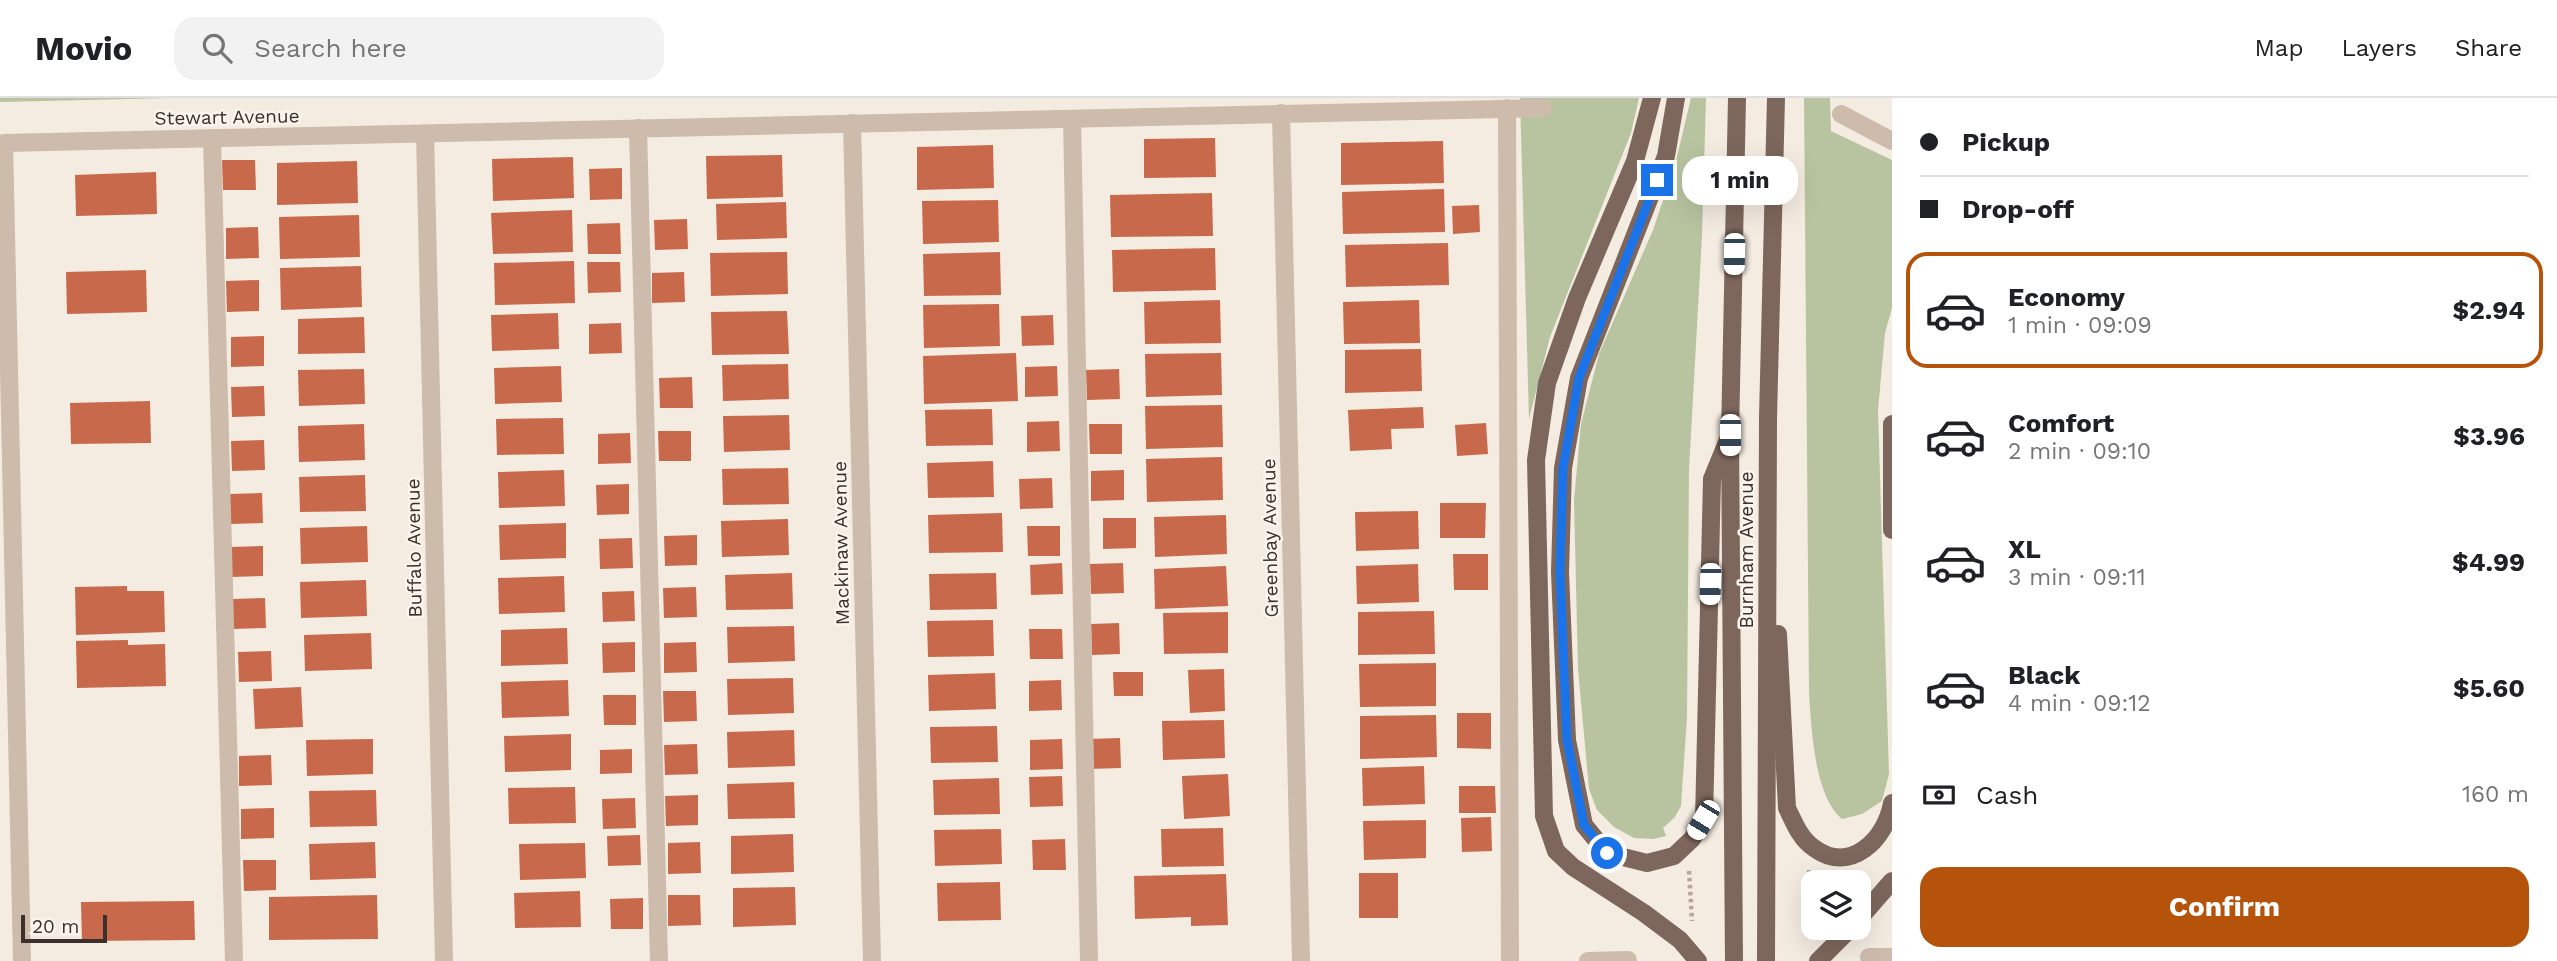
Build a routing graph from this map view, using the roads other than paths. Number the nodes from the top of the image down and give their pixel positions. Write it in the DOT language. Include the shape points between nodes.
graph roads {
  1 [pos="1653,98"];
  2 [pos="1676,98"];
  3 [pos="1737,98"];
  4 [pos="1776,98"];
  5 [pos="1507,108"];
  6 [pos="1542,108"];
  7 [pos="1281,113"];
  8 [pos="1841,114"];
  9 [pos="1072,118"];
  10 [pos="852,123"];
  11 [pos="638,128"];
  12 [pos="425,134"];
  13 [pos="212,138"];
  14 [pos="1892,141"];
  15 [pos="1768,418"];
  16 [pos="1892,424"];
  17 [pos="1730,435"];
  18 [pos="1892,530"];
  19 [pos="1892,803"];
  20 [pos="1892,881"];
  21 [pos="1871,905"];
  22 [pos="1834,940"];
  23 [pos="1816,952"];
  24 [pos="1628,960"];
  25 [pos="22,961"];
  26 [pos="234,961"];
  27 [pos="444,961"];
  28 [pos="659,961"];
  29 [pos="872,961"];
  30 [pos="1089,961"];
  31 [pos="1301,961"];
  32 [pos="1510,961"];
  33 [pos="1588,961"];
  34 [pos="1698,961"];
  35 [pos="1734,961"];
  36 [pos="1766,961"];
  1 -- 34 [label="main road" via="1635,161 1577,298 1545,396 1536,460 1544,816 1556,851 1681,940"];
  2 -- 17 [label="main road" via="1666,156 1579,378 1563,468 1560,572 1567,740 1584,825 1607,853 1623,858 1647,863 1674,856 1703,820 1712,479"];
  3 -- 17 [label="main road, Burnham Avenue"];
  4 -- 15 [label="main road, Burnham Avenue"];
  5 -- 6 [label="street, Stewart Avenue"];
  5 -- 7 [label="street, Stewart Avenue"];
  5 -- 32 [label="street"];
  7 -- 9 [label="street, Stewart Avenue"];
  7 -- 31 [label="street, Greenbay Avenue"];
  8 -- 14 [label="street"];
  9 -- 10 [label="street, Stewart Avenue"];
  9 -- 30 [label="street"];
  10 -- 11 [label="street, Stewart Avenue"];
  10 -- 29 [label="street, Mackinaw Avenue"];
  11 -- 12 [label="street, Stewart Avenue"];
  11 -- 28 [label="street"];
  12 -- 13 [label="street, Stewart Avenue"];
  12 -- 27 [label="street, Buffalo Avenue"];
  13 -- 25 [label="street, Stewart Avenue" via="4,143"];
  13 -- 26 [label="street"];
  15 -- 19 [label="main road" via="1787,808 1814,849 1835,858 1869,848 1890,815"];
  15 -- 36 [label="main road, Burnham Avenue"];
  16 -- 18 [label="main road"];
  17 -- 35 [label="main road, Burnham Avenue"];
  20 -- 21 [label="main road"];
  22 -- 23 [label="main road"];
  24 -- 33 [label="street"];
}
